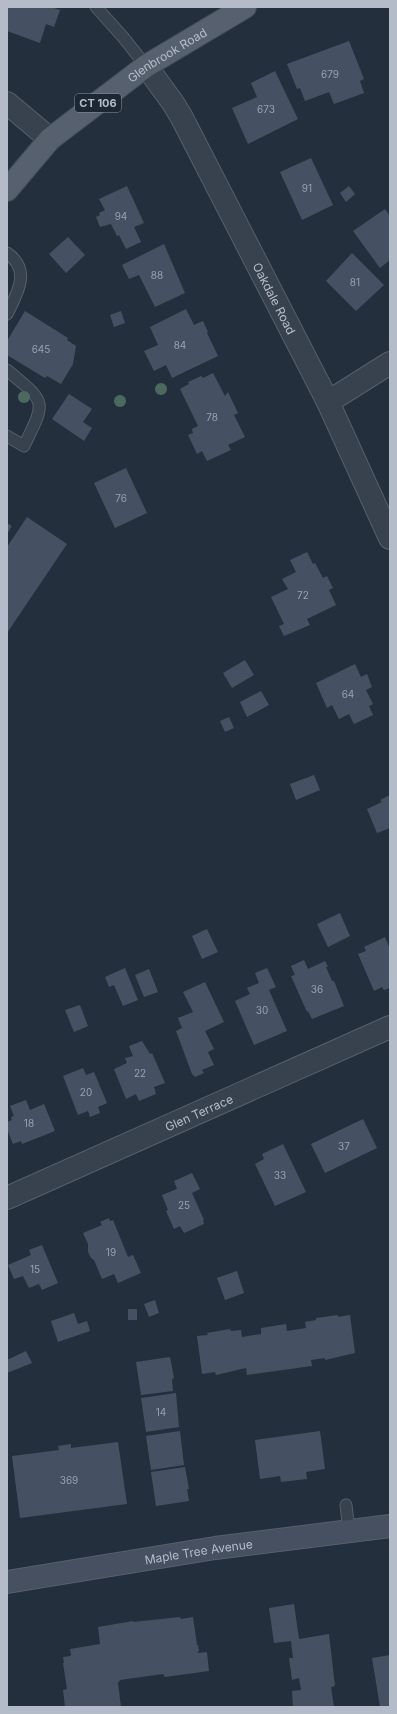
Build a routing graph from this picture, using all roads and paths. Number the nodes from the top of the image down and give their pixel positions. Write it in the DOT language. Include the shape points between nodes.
graph roads {
  1 [pos="96,7"];
  2 [pos="245,7"];
  3 [pos="146,66"];
  4 [pos="7,103"];
  5 [pos="50,139"];
  6 [pos="7,190"];
  7 [pos="7,253"];
  8 [pos="7,314"];
  9 [pos="390,363"];
  10 [pos="7,370"];
  11 [pos="328,402"];
  12 [pos="7,436"];
  13 [pos="390,538"];
  14 [pos="390,1027"];
  15 [pos="7,1198"];
  16 [pos="346,1505"];
  17 [pos="390,1526"];
  18 [pos="349,1531"];
  19 [pos="7,1582"];
  1 -- 3 [label="lane"];
  2 -- 3 [label="main road, Glenbrook Road / CT 106"];
  3 -- 5 [label="main road, Glenbrook Road / CT 106"];
  3 -- 11 [label="street, Oakdale Road" via="181,116"];
  4 -- 5 [label="street"];
  5 -- 6 [label="main road, Glenbrook Road / CT 106"];
  7 -- 8 [label="lane" via="19,267 21,277"];
  9 -- 11 [label="street"];
  10 -- 12 [label="lane" via="33,392 40,406 39,416 24,446"];
  11 -- 13 [label="street, Oakdale Road"];
  14 -- 15 [label="street, Glen Terrace"];
  16 -- 18 [label="lane"];
  17 -- 18 [label="main road, Maple Tree Avenue"];
  18 -- 19 [label="main road, Maple Tree Avenue" via="208,1549"];
}
